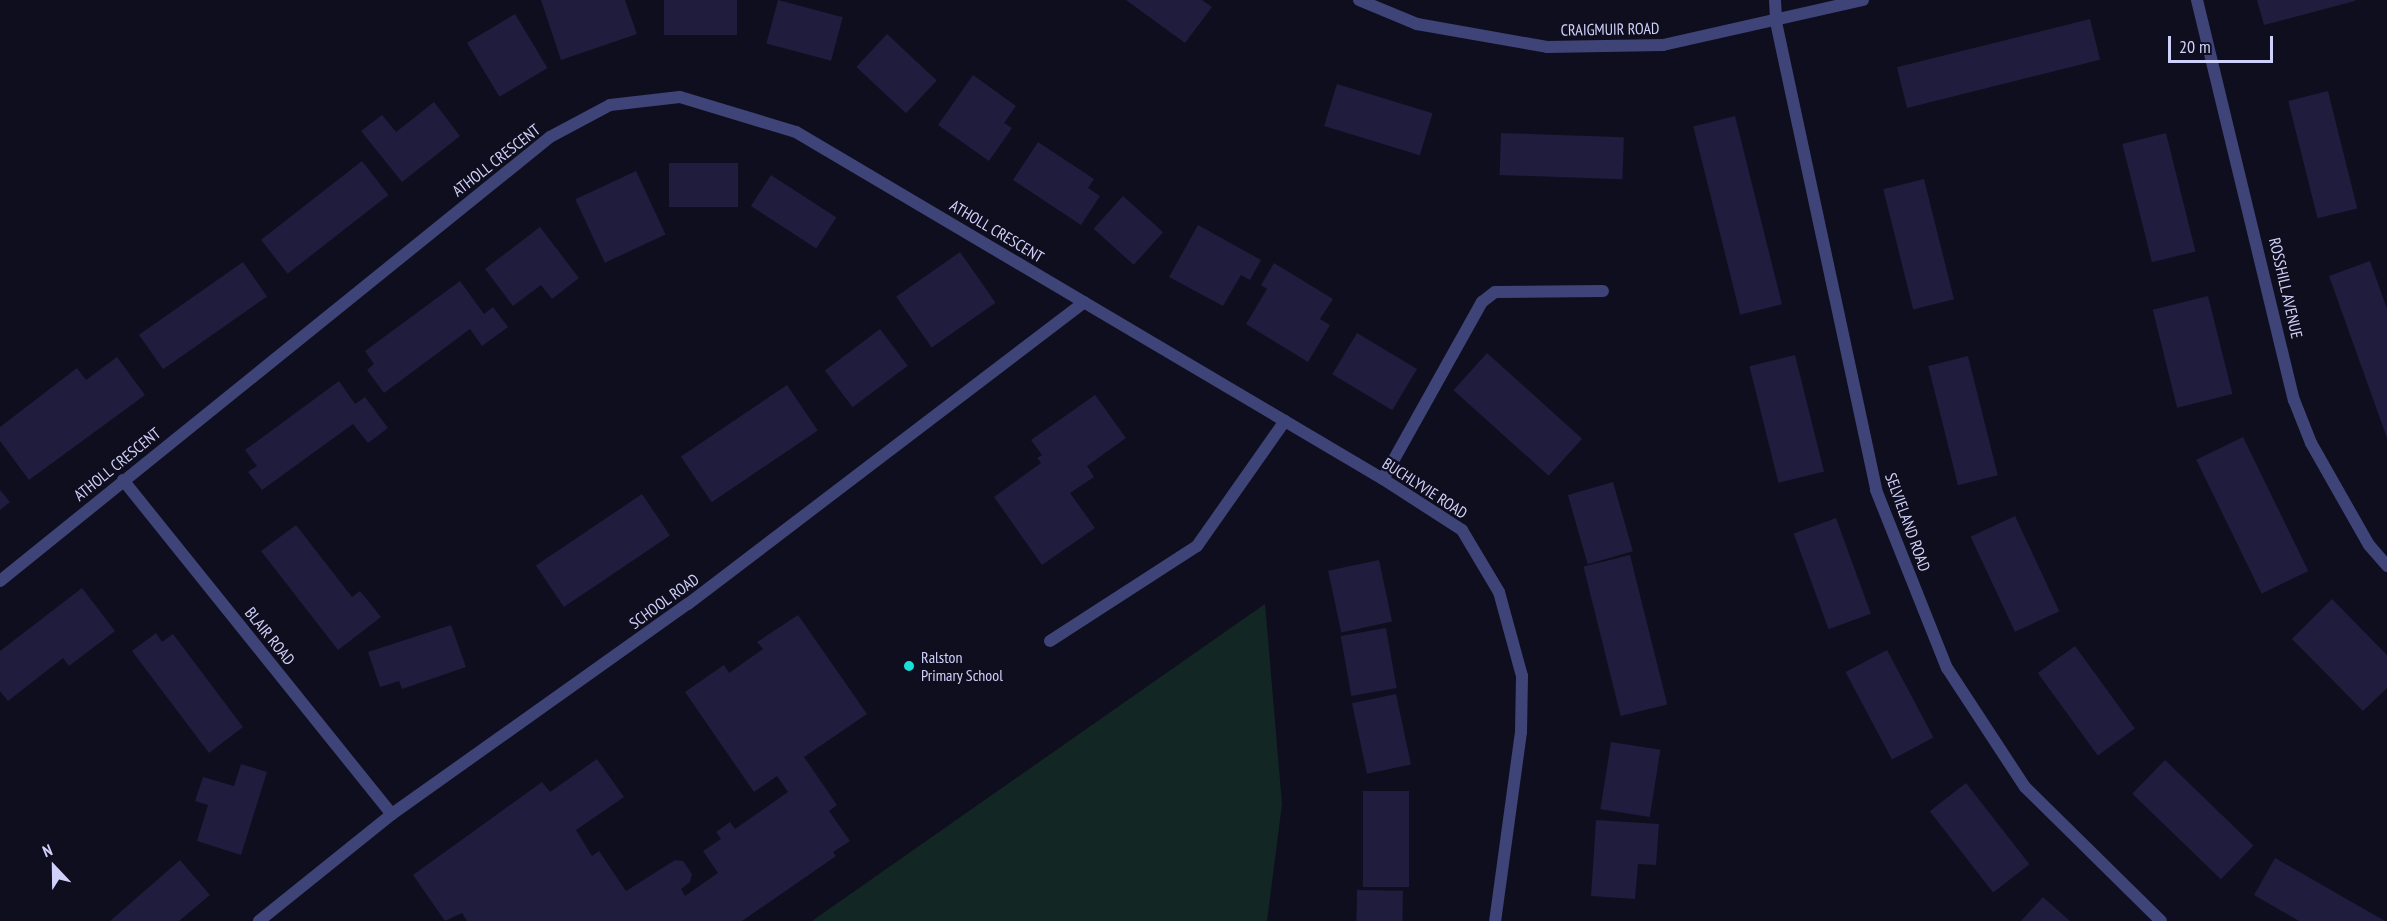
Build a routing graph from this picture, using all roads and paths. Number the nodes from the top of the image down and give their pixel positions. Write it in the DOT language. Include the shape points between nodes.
graph roads {
  1 [pos="1359,0"];
  2 [pos="1775,0"];
  3 [pos="1863,0"];
  4 [pos="2197,0"];
  5 [pos="1776,22"];
  6 [pos="1603,291"];
  7 [pos="1084,302"];
  8 [pos="1285,421"];
  9 [pos="1383,479"];
  10 [pos="123,480"];
  11 [pos="2387,566"];
  12 [pos="0,581"];
  13 [pos="1050,641"];
  14 [pos="392,814"];
  15 [pos="259,921"];
  16 [pos="1495,921"];
  17 [pos="2160,921"];
  1 -- 5 [label="street, CRAIGMUIR ROAD" via="1417,24 1547,46 1664,45"];
  2 -- 5 [label="street, SELVIELAND ROAD"];
  3 -- 5 [label="street, CRAIGMUIR ROAD"];
  4 -- 11 [label="street, ROSSHILL AVENUE" via="2294,400 2311,443 2369,545"];
  5 -- 17 [label="street, SELVIELAND ROAD" via="1876,490 1947,668 2025,788"];
  6 -- 9 [label="street" via="1495,292 1482,302"];
  7 -- 8 [label="street, BUCHLYVIE ROAD"];
  7 -- 10 [label="street, ATHOLL CRESCENT" via="796,132 680,97 610,105 550,137"];
  7 -- 14 [label="street, SCHOOL ROAD" via="688,604"];
  8 -- 9 [label="street, BUCHLYVIE ROAD"];
  8 -- 13 [label="street" via="1197,546"];
  9 -- 16 [label="street, BUCHLYVIE ROAD" via="1462,530 1499,592 1522,676 1521,732"];
  10 -- 12 [label="street, ATHOLL CRESCENT"];
  10 -- 14 [label="street, BLAIR ROAD"];
  14 -- 15 [label="street, SCHOOL ROAD"];
}
